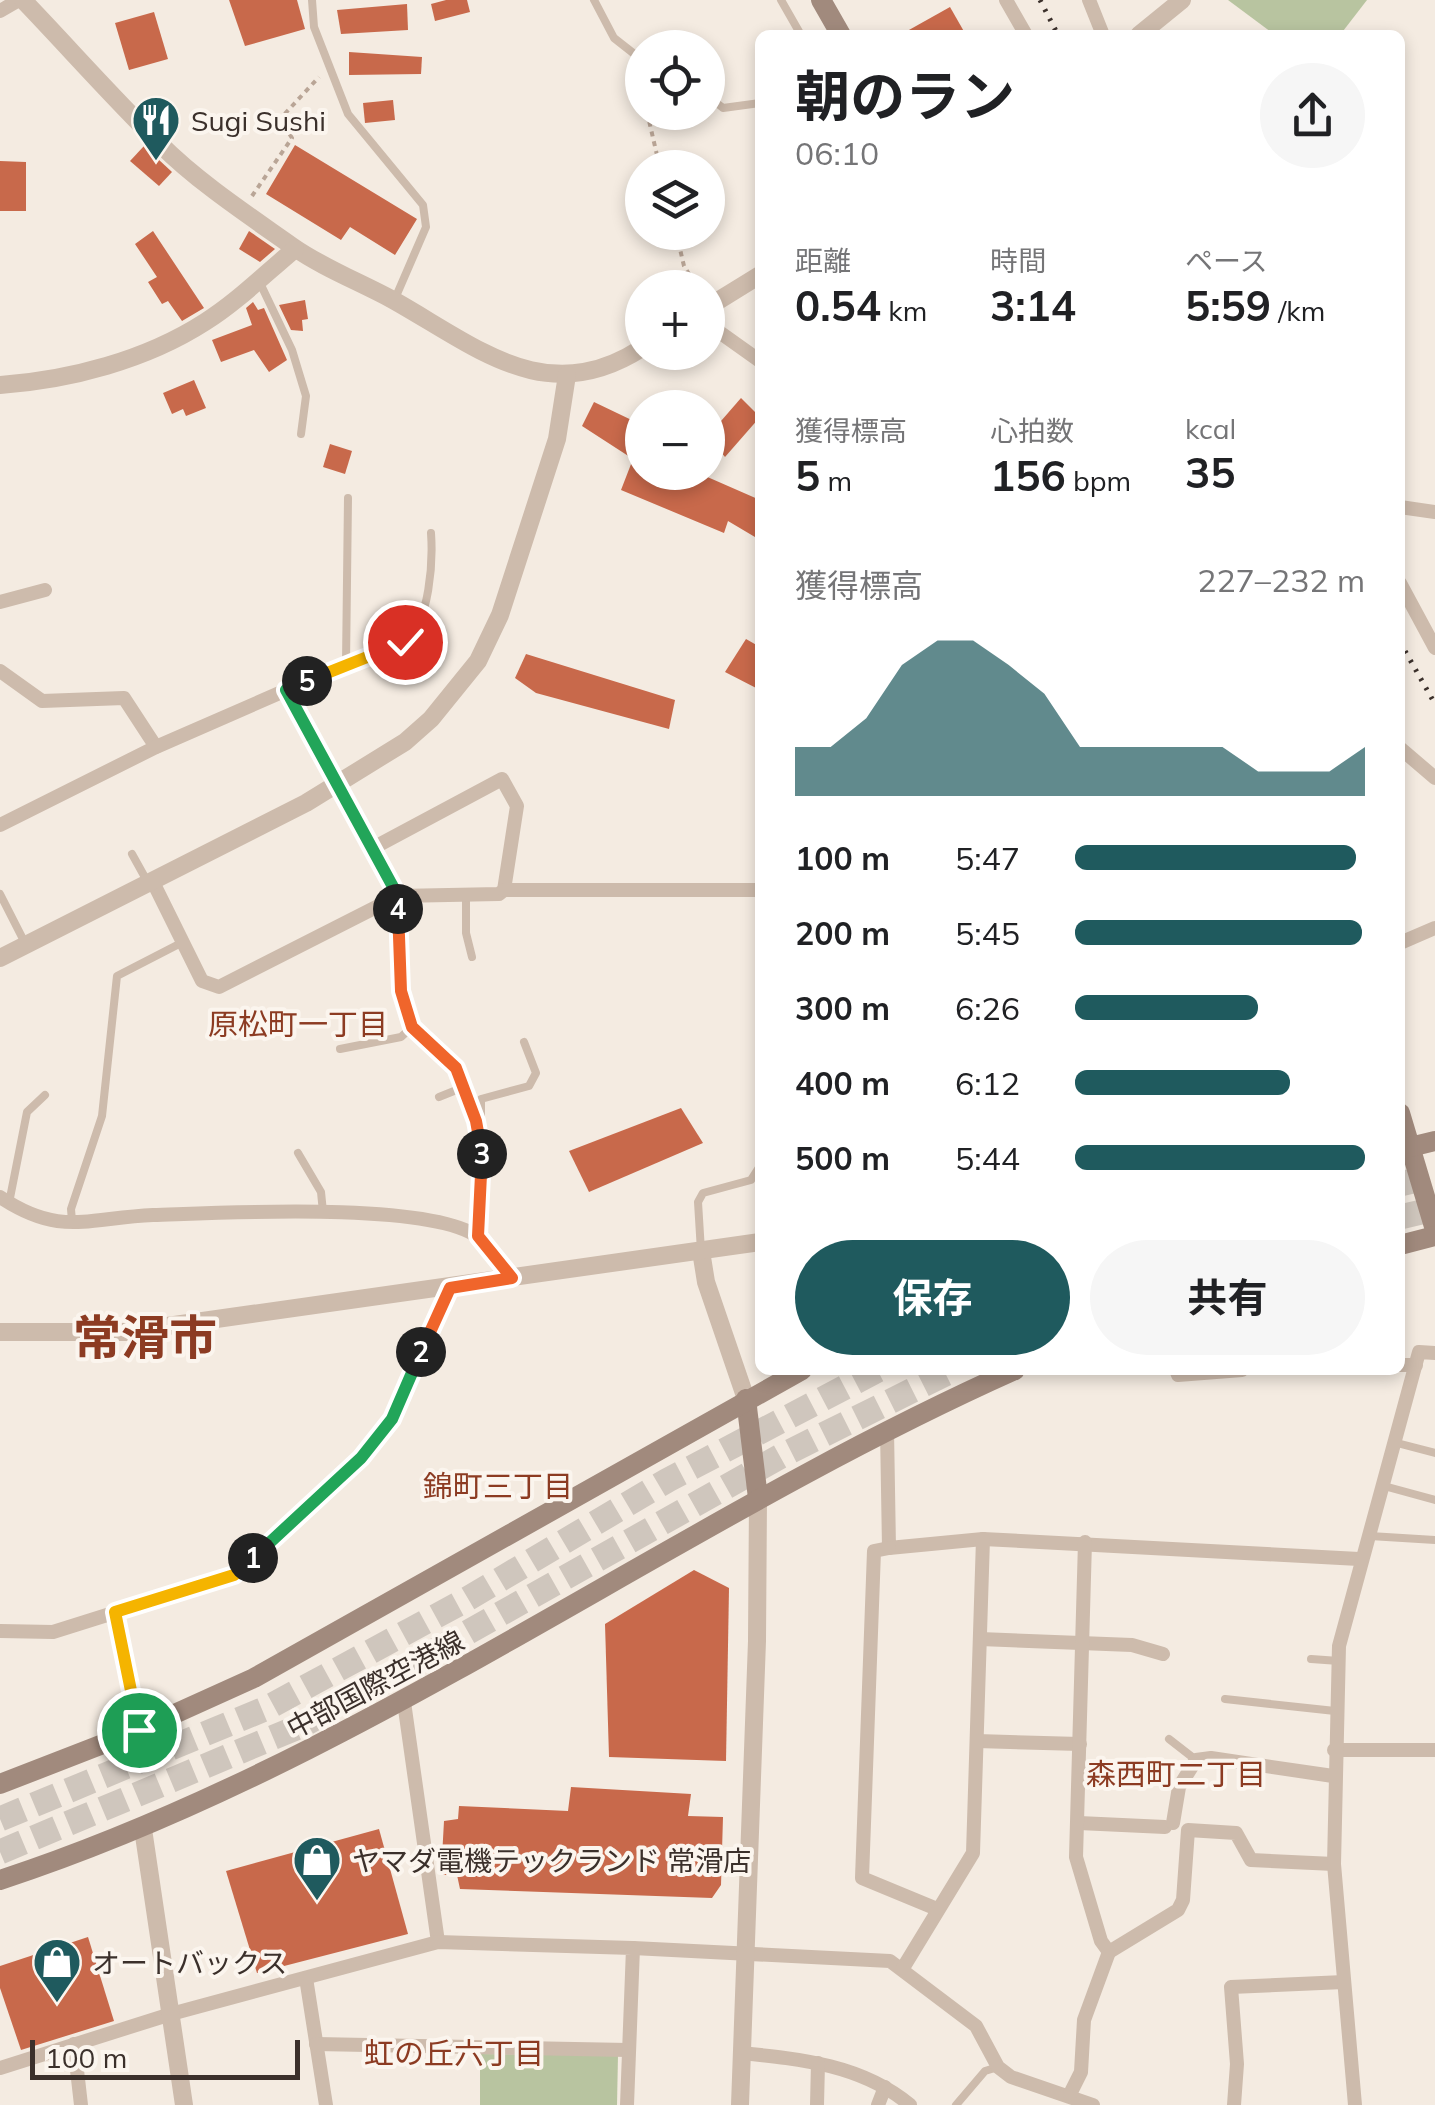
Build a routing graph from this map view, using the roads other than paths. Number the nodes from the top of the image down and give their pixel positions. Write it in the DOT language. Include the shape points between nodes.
graph roads {
  1 [pos="21,0"];
  2 [pos="312,0"];
  3 [pos="594,0"];
  4 [pos="782,0"];
  5 [pos="821,0"];
  6 [pos="1006,0"];
  7 [pos="1089,0"];
  8 [pos="1182,0"];
  9 [pos="0,10"];
  10 [pos="798,30"];
  11 [pos="838,30"];
  12 [pos="1023,30"];
  13 [pos="1101,30"];
  14 [pos="1145,30"];
  15 [pos="625,47"];
  16 [pos="755,104"];
  17 [pos="725,108"];
  18 [pos="295,248"];
  19 [pos="755,278"];
  20 [pos="258,279"];
  21 [pos="725,297"];
  22 [pos="394,300"];
  23 [pos="725,336"];
  24 [pos="755,357"];
  25 [pos="625,359"];
  26 [pos="567,375"];
  27 [pos="0,385"];
  28 [pos="301,434"];
  29 [pos="348,498"];
  30 [pos="1405,508"];
  31 [pos="1435,512"];
  32 [pos="431,533"];
  33 [pos="45,590"];
  34 [pos="1405,592"];
  35 [pos="0,602"];
  36 [pos="1435,648"];
  37 [pos="346,664"];
  38 [pos="0,671"];
  39 [pos="286,690"];
  40 [pos="156,748"];
  41 [pos="1405,752"];
  42 [pos="1435,778"];
  43 [pos="339,784"];
  44 [pos="0,825"];
  45 [pos="372,848"];
  46 [pos="132,854"];
  47 [pos="150,881"];
  48 [pos="504,890"];
  49 [pos="755,890"];
  50 [pos="466,892"];
  51 [pos="0,894"];
  52 [pos="398,896"];
  53 [pos="1435,928"];
  54 [pos="1405,941"];
  55 [pos="183,942"];
  56 [pos="26,945"];
  57 [pos="472,957"];
  58 [pos="0,958"];
  59 [pos="412,1027"];
  60 [pos="524,1042"];
  61 [pos="340,1050"];
  62 [pos="451,1050"];
  63 [pos="456,1068"];
  64 [pos="464,1087"];
  65 [pos="45,1095"];
  66 [pos="439,1097"];
  67 [pos="476,1121"];
  68 [pos="1435,1141"];
  69 [pos="1406,1148"];
  70 [pos="298,1153"];
  71 [pos="755,1174"];
  72 [pos="5,1200"];
  73 [pos="322,1212"];
  74 [pos="72,1223"];
  75 [pos="1435,1233"];
  76 [pos="478,1236"];
  77 [pos="755,1243"];
  78 [pos="1405,1243"];
  79 [pos="700,1251"];
  80 [pos="512,1278"];
  81 [pos="450,1288"];
  82 [pos="0,1332"];
  83 [pos="1435,1352"];
  84 [pos="1408,1365"];
  85 [pos="792,1375"];
  86 [pos="1004,1375"];
  87 [pos="746,1399"];
  88 [pos="888,1430"];
  89 [pos="1397,1443"];
  90 [pos="1435,1453"];
  91 [pos="1384,1486"];
  92 [pos="758,1498"];
  93 [pos="1435,1500"];
  94 [pos="1368,1536"];
  95 [pos="984,1539"];
  96 [pos="1435,1540"];
  97 [pos="1085,1542"];
  98 [pos="889,1548"];
  99 [pos="1360,1559"];
  100 [pos="115,1612"];
  101 [pos="0,1631"];
  102 [pos="980,1638"];
  103 [pos="1083,1642"];
  104 [pos="1163,1654"];
  105 [pos="1310,1659"];
  106 [pos="1339,1661"];
  107 [pos="1225,1699"];
  108 [pos="404,1702"];
  109 [pos="1335,1711"];
  110 [pos="139,1730"];
  111 [pos="1169,1739"];
  112 [pos="977,1741"];
  113 [pos="1080,1744"];
  114 [pos="1334,1750"];
  115 [pos="1435,1750"];
  116 [pos="1196,1760"];
  117 [pos="1333,1776"];
  118 [pos="0,1784"];
  119 [pos="1079,1824"];
  120 [pos="144,1829"];
  121 [pos="1334,1864"];
  122 [pos="0,1880"];
  123 [pos="938,1910"];
  124 [pos="438,1942"];
  125 [pos="633,1948"];
  126 [pos="1109,1952"];
  127 [pos="744,1954"];
  128 [pos="904,1968"];
  129 [pos="306,1978"];
  130 [pos="1344,1982"];
  131 [pos="171,2014"];
  132 [pos="74,2044"];
  133 [pos="316,2044"];
  134 [pos="628,2050"];
  135 [pos="742,2053"];
  136 [pos="818,2063"];
  137 [pos="998,2066"];
  138 [pos="0,2068"];
  139 [pos="885,2087"];
  140 [pos="1070,2094"];
  141 [pos="82,2105"];
  142 [pos="184,2105"];
  143 [pos="326,2105"];
  144 [pos="627,2105"];
  145 [pos="740,2105"];
  146 [pos="817,2105"];
  147 [pos="878,2105"];
  148 [pos="910,2105"];
  149 [pos="956,2105"];
  150 [pos="1093,2105"];
  151 [pos="1234,2105"];
  152 [pos="1356,2105"];
  1 -- 9 [label="street"];
  1 -- 18 [label="street" via="160,144"];
  2 -- 22 [label="lane" via="314,26 348,114 424,205 426,227"];
  3 -- 15 [label="lane"];
  4 -- 10 [label="lane"];
  5 -- 11 [label="main road"];
  6 -- 12 [label="street"];
  7 -- 13 [label="street"];
  8 -- 14 [label="street"];
  16 -- 17 [label="lane"];
  18 -- 20 [label="street"];
  18 -- 22 [label="street"];
  19 -- 21 [label="street"];
  20 -- 27 [label="street" via="208,321 163,345 39,382"];
  20 -- 28 [label="lane" via="306,396"];
  22 -- 26 [label="street" via="479,352 523,370"];
  23 -- 24 [label="street"];
  25 -- 26 [label="street"];
  26 -- 43 [label="street" via="557,439 500,615 478,661 431,720"];
  29 -- 37 [label="lane"];
  30 -- 31 [label="street"];
  32 -- 37 [label="lane" via="434,566 417,628 405,642"];
  33 -- 35 [label="street"];
  34 -- 36 [label="street"];
  37 -- 39 [label="street"];
  38 -- 40 [label="street" via="42,701 124,698"];
  39 -- 40 [label="street"];
  39 -- 43 [label="street"];
  40 -- 44 [label="street"];
  41 -- 42 [label="street"];
  43 -- 45 [label="street"];
  43 -- 47 [label="street"];
  45 -- 48 [label="street" via="502,780 517,806"];
  45 -- 52 [label="street"];
  46 -- 47 [label="lane"];
  47 -- 55 [label="street"];
  47 -- 56 [label="street"];
  48 -- 49 [label="street"];
  48 -- 50 [label="street"];
  50 -- 52 [label="street"];
  50 -- 57 [label="lane"];
  51 -- 56 [label="lane"];
  52 -- 55 [label="street" via="220,987 202,981"];
  52 -- 59 [label="street" via="401,991"];
  53 -- 54 [label="street"];
  55 -- 74 [label="lane" via="117,976 102,1116"];
  56 -- 58 [label="street"];
  59 -- 61 [label="lane" via="401,1036"];
  59 -- 63 [label="street"];
  60 -- 67 [label="lane" via="536,1072 529,1086 481,1099"];
  62 -- 63 [label="lane"];
  63 -- 64 [label="street"];
  64 -- 66 [label="lane"];
  64 -- 67 [label="street"];
  65 -- 72 [label="lane" via="27,1112"];
  67 -- 76 [label="street" via="483,1159"];
  68 -- 69 [label="main road"];
  69 -- 75 [label="main road"];
  70 -- 73 [label="lane" via="322,1192"];
  71 -- 79 [label="lane" via="704,1193 698,1202"];
  72 -- 74 [label="street" via="47,1222"];
  73 -- 74 [label="street"];
  73 -- 76 [label="street" via="396,1215"];
  75 -- 78 [label="main road"];
  76 -- 80 [label="street"];
  77 -- 79 [label="street"];
  79 -- 80 [label="street"];
  79 -- 87 [label="street"];
  80 -- 81 [label="street"];
  81 -- 82 [label="street" via="125,1332"];
  81 -- 100 [label="street" via="392,1419 361,1458 234,1575"];
  83 -- 84 [label="street" via="1419,1352"];
  84 -- 89 [label="street"];
  85 -- 87 [label="main road"];
  86 -- 88 [label="main road, 中部国際空港線"];
  87 -- 92 [label="main road"];
  87 -- 110 [label="main road" via="350,1628"];
  88 -- 92 [label="main road, 中部国際空港線"];
  88 -- 98 [label="street"];
  89 -- 90 [label="lane"];
  89 -- 91 [label="street"];
  91 -- 93 [label="lane"];
  91 -- 94 [label="street"];
  92 -- 108 [label="main road, 中部国際空港線"];
  92 -- 127 [label="street"];
  94 -- 96 [label="lane"];
  94 -- 99 [label="street"];
  95 -- 97 [label="street"];
  95 -- 98 [label="street"];
  95 -- 102 [label="street"];
  97 -- 99 [label="street"];
  97 -- 103 [label="street"];
  98 -- 123 [label="street" via="874,1551 862,1878"];
  99 -- 106 [label="street"];
  100 -- 101 [label="street" via="54,1632"];
  100 -- 110 [label="street"];
  102 -- 103 [label="street"];
  102 -- 112 [label="street"];
  103 -- 104 [label="street"];
  103 -- 113 [label="street"];
  105 -- 106 [label="lane"];
  106 -- 109 [label="street"];
  107 -- 109 [label="lane"];
  108 -- 120 [label="main road, 中部国際空港線"];
  108 -- 124 [label="street"];
  109 -- 114 [label="street"];
  110 -- 118 [label="main road"];
  111 -- 116 [label="lane"];
  112 -- 113 [label="street"];
  112 -- 123 [label="street" via="973,1853"];
  113 -- 119 [label="street"];
  114 -- 115 [label="street"];
  114 -- 117 [label="street"];
  116 -- 117 [label="street"];
  116 -- 119 [label="street" via="1178,1787 1169,1825"];
  117 -- 121 [label="street"];
  119 -- 126 [label="street" via="1076,1858"];
  120 -- 122 [label="main road, 中部国際空港線"];
  120 -- 131 [label="street"];
  121 -- 126 [label="street" via="1251,1860 1236,1834 1188,1830 1178,1910"];
  121 -- 130 [label="street"];
  123 -- 128 [label="street"];
  124 -- 125 [label="street"];
  124 -- 129 [label="street"];
  125 -- 127 [label="street"];
  125 -- 134 [label="street"];
  126 -- 140 [label="street" via="1084,2020 1081,2072"];
  127 -- 128 [label="street" via="890,1961"];
  127 -- 135 [label="street"];
  128 -- 137 [label="street" via="976,2026"];
  129 -- 131 [label="street"];
  129 -- 133 [label="street"];
  130 -- 151 [label="street" via="1231,1987"];
  130 -- 152 [label="street"];
  131 -- 132 [label="street"];
  131 -- 142 [label="street"];
  132 -- 138 [label="street"];
  132 -- 141 [label="street"];
  133 -- 134 [label="street"];
  133 -- 143 [label="street"];
  134 -- 144 [label="street"];
  135 -- 136 [label="street"];
  135 -- 145 [label="street"];
  136 -- 139 [label="street"];
  136 -- 146 [label="street"];
  137 -- 140 [label="street" via="1011,2077"];
  137 -- 149 [label="lane"];
  139 -- 147 [label="street"];
  139 -- 148 [label="street"];
  140 -- 150 [label="street"];
}
